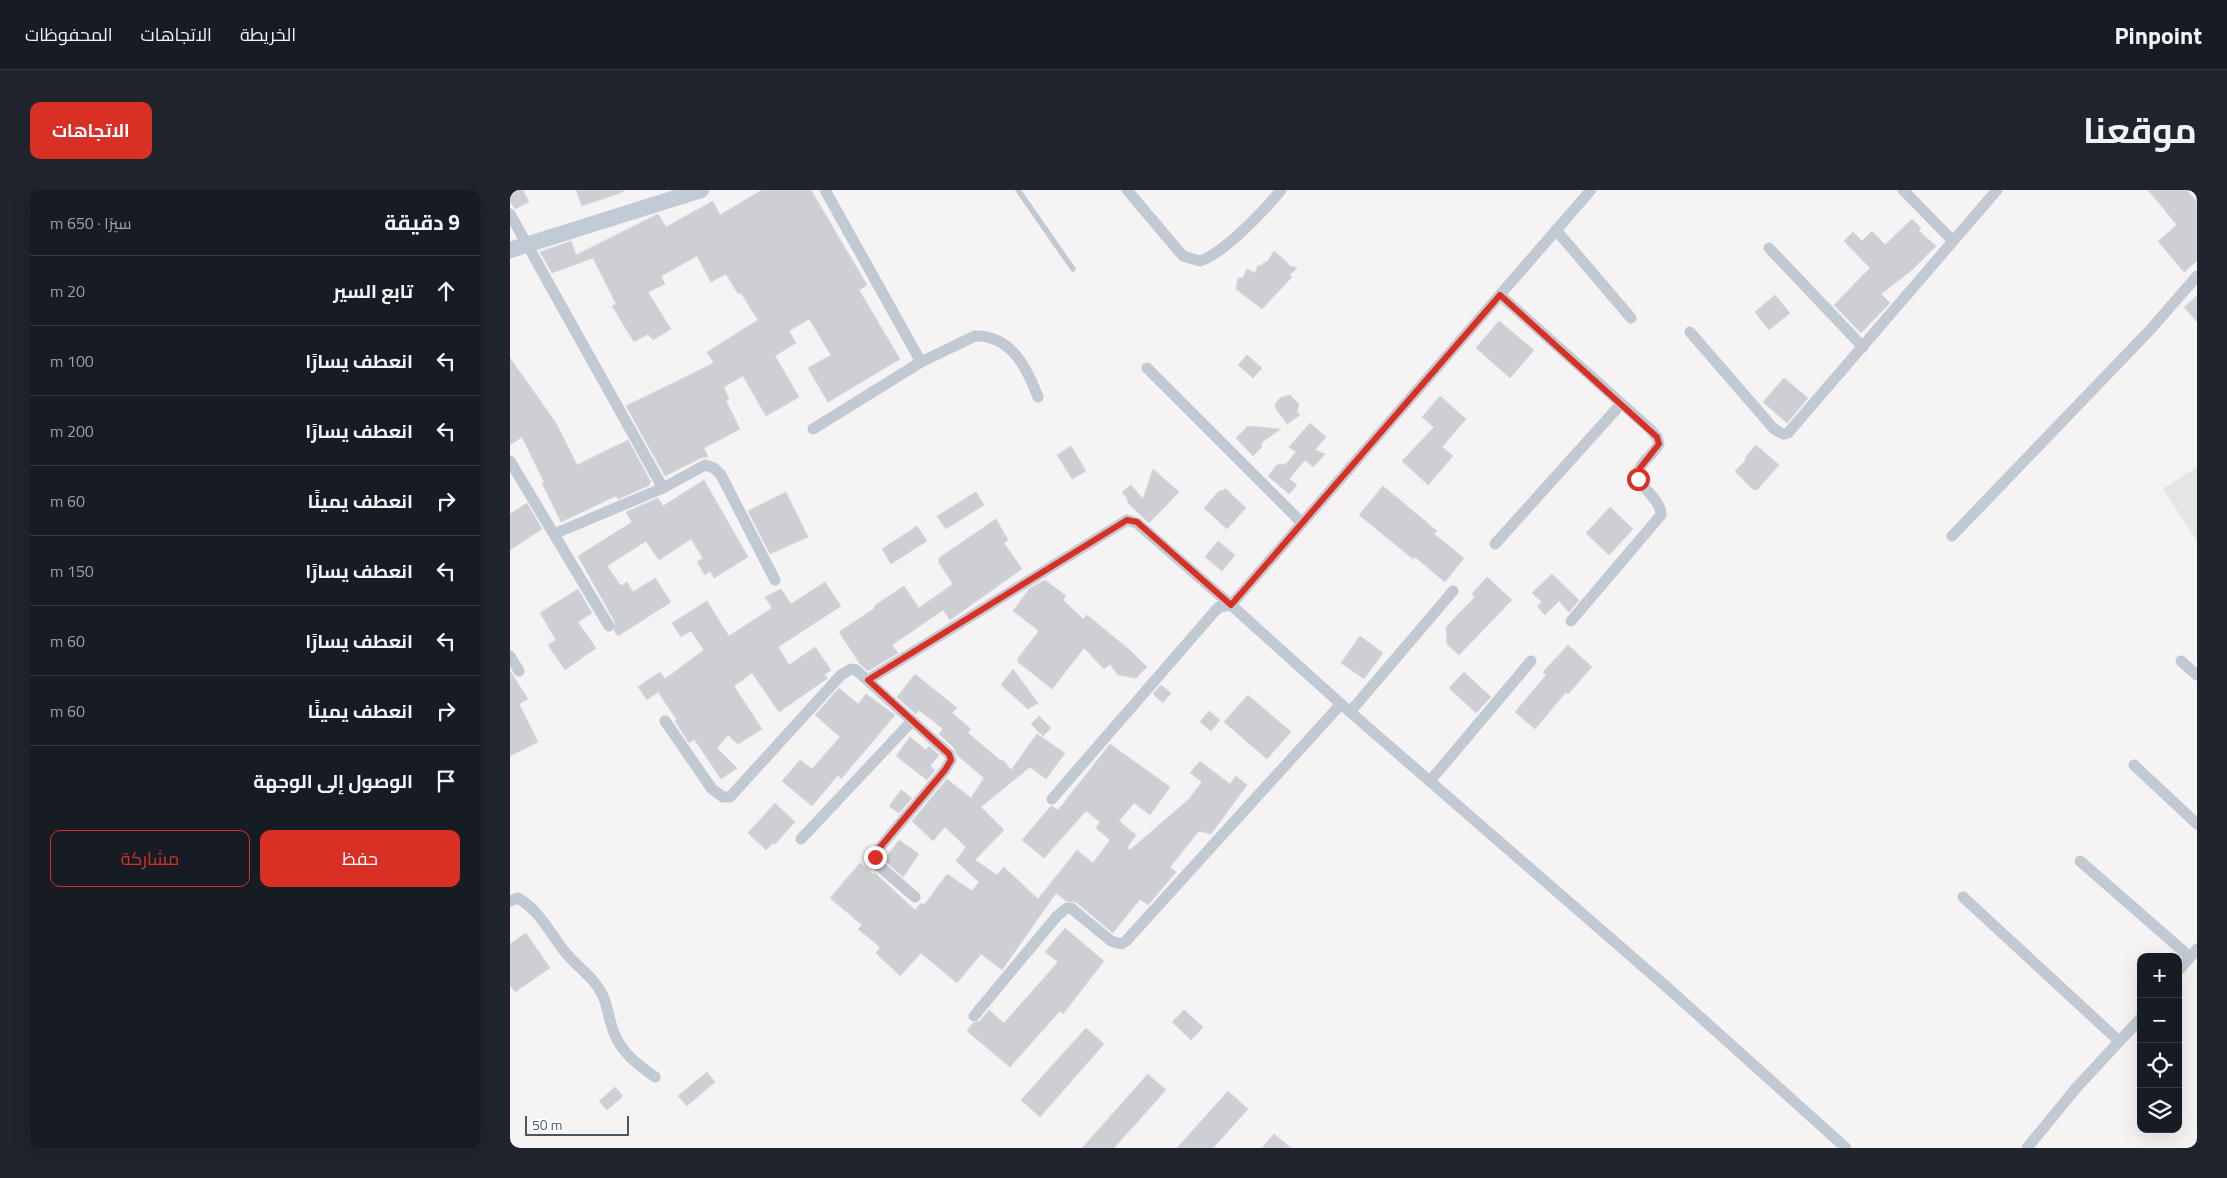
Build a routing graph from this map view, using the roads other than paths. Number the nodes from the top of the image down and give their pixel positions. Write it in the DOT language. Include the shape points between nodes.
graph roads {
  1 [pos="701,190"];
  2 [pos="825,190"];
  3 [pos="1018,190"];
  4 [pos="1127,190"];
  5 [pos="1281,190"];
  6 [pos="1591,190"];
  7 [pos="1903,190"];
  8 [pos="1997,190"];
  9 [pos="510,214"];
  10 [pos="1556,230"];
  11 [pos="1954,241"];
  12 [pos="526,246"];
  13 [pos="1769,248"];
  14 [pos="510,250"];
  15 [pos="1073,269"];
  16 [pos="2197,276"];
  17 [pos="1500,295"];
  18 [pos="1631,318"];
  19 [pos="1690,332"];
  20 [pos="1863,347"];
  21 [pos="922,362"];
  22 [pos="1148,368"];
  23 [pos="1038,396"];
  24 [pos="1621,404"];
  25 [pos="813,429"];
  26 [pos="510,460"];
  27 [pos="663,488"];
  28 [pos="1302,523"];
  29 [pos="554,534"];
  30 [pos="1952,536"];
  31 [pos="1495,544"];
  32 [pos="775,580"];
  33 [pos="1453,591"];
  34 [pos="1231,605"];
  35 [pos="1571,621"];
  36 [pos="609,626"];
  37 [pos="510,656"];
  38 [pos="1531,660"];
  39 [pos="2181,661"];
  40 [pos="519,671"];
  41 [pos="2197,676"];
  42 [pos="868,680"];
  43 [pos="1346,708"];
  44 [pos="665,721"];
  45 [pos="912,721"];
  46 [pos="2134,765"];
  47 [pos="1430,781"];
  48 [pos="1052,799"];
  49 [pos="2197,824"];
  50 [pos="801,838"];
  51 [pos="2080,860"];
  52 [pos="915,897"];
  53 [pos="1963,898"];
  54 [pos="510,901"];
  55 [pos="2194,953"];
  56 [pos="2182,967"];
  57 [pos="974,1016"];
  58 [pos="2137,1022"];
  59 [pos="2119,1041"];
  60 [pos="655,1077"];
  61 [pos="1846,1148"];
  62 [pos="2027,1148"];
  1 -- 12 [label="main road"];
  2 -- 21 [label="street"];
  3 -- 15 [label="lane"];
  4 -- 5 [label="street" via="1183,256 1200,261 1217,253"];
  6 -- 10 [label="street"];
  7 -- 11 [label="street"];
  8 -- 11 [label="street"];
  9 -- 12 [label="street"];
  10 -- 17 [label="street"];
  10 -- 18 [label="street"];
  11 -- 20 [label="street"];
  12 -- 14 [label="main road"];
  12 -- 27 [label="street"];
  13 -- 20 [label="street"];
  16 -- 30 [label="street" via="2144,337"];
  17 -- 24 [label="street"];
  17 -- 28 [label="street"];
  19 -- 20 [label="street" via="1774,429 1783,434 1792,429"];
  21 -- 23 [label="street" via="975,336 984,336 1014,353 1030,376"];
  21 -- 25 [label="street"];
  22 -- 28 [label="street"];
  24 -- 31 [label="street"];
  24 -- 35 [label="street" via="1657,437 1659,444 1656,450 1637,474 1639,482 1656,499 1661,515"];
  26 -- 29 [label="street"];
  27 -- 29 [label="street"];
  27 -- 32 [label="street" via="705,465 714,468 721,475"];
  28 -- 34 [label="street"];
  29 -- 36 [label="street"];
  33 -- 43 [label="street"];
  34 -- 42 [label="street" via="1137,522 1127,520"];
  34 -- 43 [label="street"];
  34 -- 48 [label="street" via="1215,611"];
  37 -- 40 [label="street"];
  38 -- 47 [label="street"];
  39 -- 41 [label="street"];
  42 -- 44 [label="street" via="856,670 846,671 730,797 723,797 712,789"];
  42 -- 45 [label="street"];
  43 -- 47 [label="street"];
  43 -- 57 [label="street" via="1126,941 1116,944 1110,941 1067,908"];
  45 -- 50 [label="street"];
  45 -- 52 [label="street" via="949,754 951,760 875,857 878,865"];
  46 -- 49 [label="street"];
  47 -- 61 [label="street"];
  51 -- 55 [label="street"];
  53 -- 59 [label="street"];
  54 -- 60 [label="street" via="518,898 527,904 550,928 566,953 603,996 622,1049"];
  55 -- 56 [label="street"];
  58 -- 59 [label="street"];
  59 -- 62 [label="street"];
}
